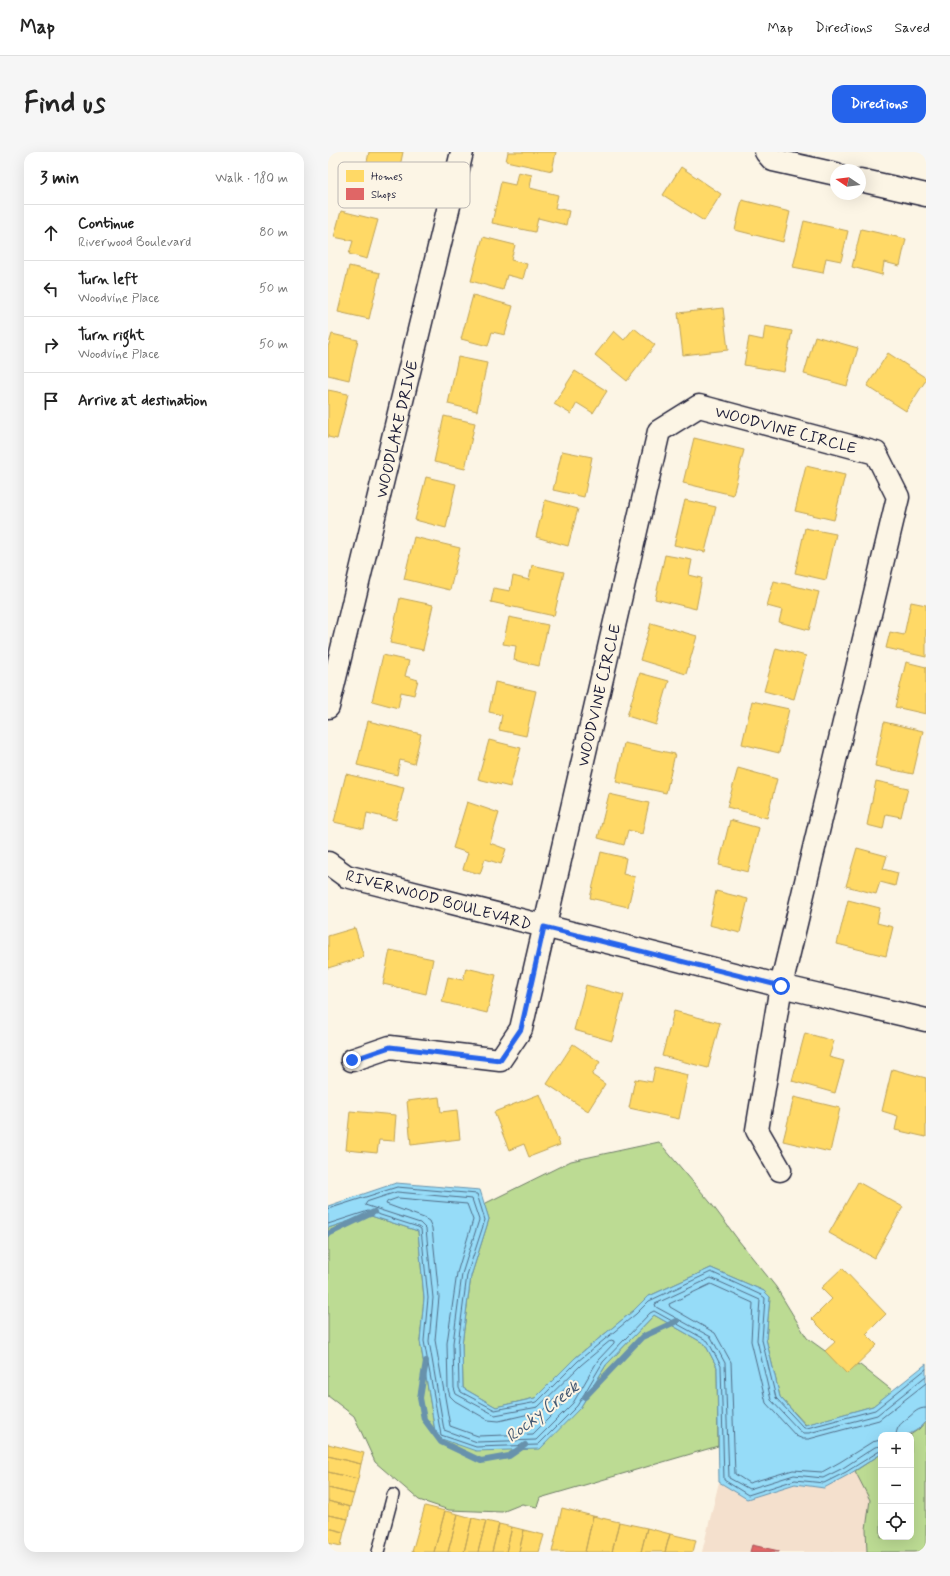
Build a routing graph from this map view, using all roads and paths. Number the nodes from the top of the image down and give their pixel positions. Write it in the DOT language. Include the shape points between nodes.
graph roads {
  1 [pos="462,152"];
  2 [pos="766,152"];
  3 [pos="460,162"];
  4 [pos="830,173"];
  5 [pos="866,181"];
  6 [pos="926,194"];
  7 [pos="448,208"];
  8 [pos="328,707"];
  9 [pos="328,863"];
  10 [pos="544,927"];
  11 [pos="781,986"];
  12 [pos="926,1020"];
  13 [pos="352,1060"];
  14 [pos="780,1170"];
  15 [pos="393,1496"];
  16 [pos="378,1552"];
  1 -- 3 [label="street, WOODLAKE DRIVE"];
  2 -- 4 [label="street" via="773,160"];
  5 -- 6 [label="street"];
  7 -- 8 [label="street, WOODLAKE DRIVE"];
  9 -- 10 [label="street, RIVERWOOD BOULEVARD" via="346,876"];
  10 -- 11 [label="street, RIVERWOOD BOULEVARD"];
  10 -- 11 [label="street, WOODVINE CIRCLE" via="659,431 699,406 876,453 898,497"];
  10 -- 13 [label="street, WOODVINE CIRCLE" via="521,1029 500,1060 390,1047"];
  11 -- 12 [label="street, RIVERWOOD BOULEVARD"];
  11 -- 14 [label="street, WOODVINE CIRCLE" via="758,1130"];
  15 -- 16 [label="lane"];
}
